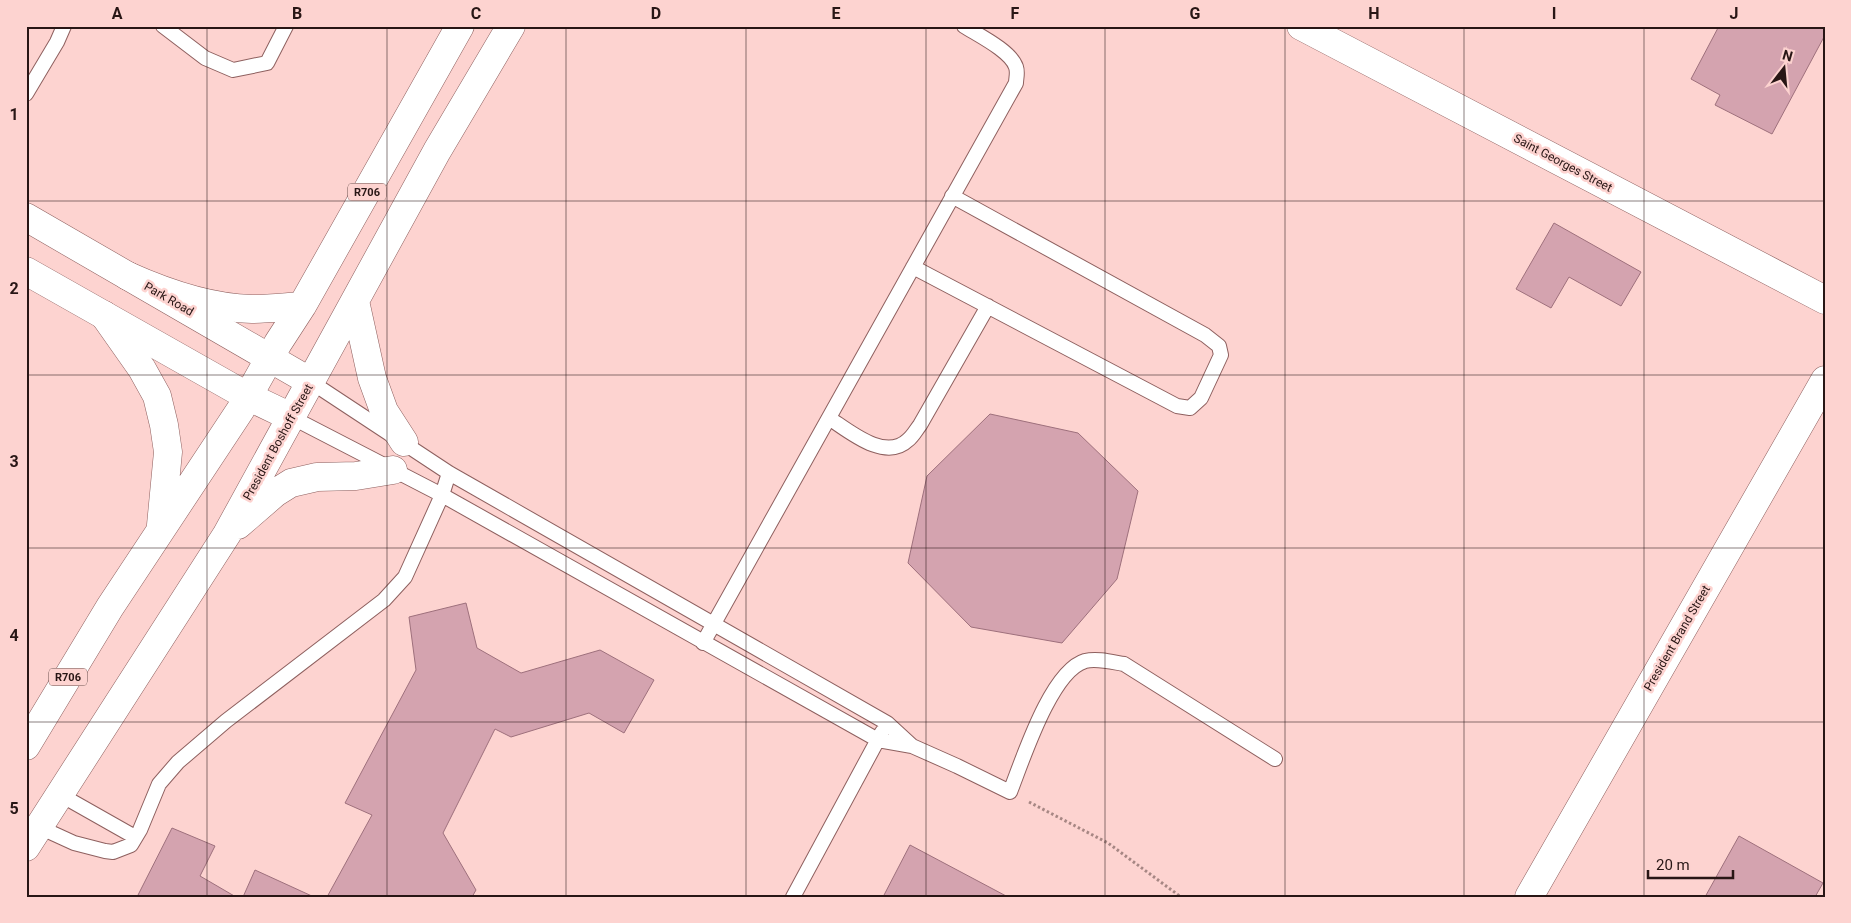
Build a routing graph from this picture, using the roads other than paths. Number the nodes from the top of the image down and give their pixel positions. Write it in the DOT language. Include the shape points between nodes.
graph roads {
  1 [pos="64,26"];
  2 [pos="163,26"];
  3 [pos="286,26"];
  4 [pos="460,26"];
  5 [pos="511,26"];
  6 [pos="964,26"];
  7 [pos="1302,26"];
  8 [pos="26,94"];
  9 [pos="952,196"];
  10 [pos="26,217"];
  11 [pos="913,267"];
  12 [pos="26,271"];
  13 [pos="128,276"];
  14 [pos="1825,300"];
  15 [pos="355,301"];
  16 [pos="302,306"];
  17 [pos="988,306"];
  18 [pos="104,315"];
  19 [pos="271,357"];
  20 [pos="1825,380"];
  21 [pos="312,382"];
  22 [pos="247,396"];
  23 [pos="291,417"];
  24 [pos="829,418"];
  25 [pos="404,442"];
  26 [pos="393,470"];
  27 [pos="449,473"];
  28 [pos="442,495"];
  29 [pos="161,529"];
  30 [pos="227,534"];
  31 [pos="714,624"];
  32 [pos="703,643"];
  33 [pos="887,723"];
  34 [pos="878,740"];
  35 [pos="26,746"];
  36 [pos="912,746"];
  37 [pos="1275,759"];
  38 [pos="59,794"];
  39 [pos="32,837"];
  40 [pos="135,837"];
  41 [pos="794,897"];
  42 [pos="1529,897"];
  1 -- 8 [label="lane"];
  2 -- 3 [label="lane" via="205,58 233,70 267,63"];
  4 -- 16 [label="main road, R706"];
  5 -- 15 [label="main road, President Boshoff Street" via="437,151"];
  6 -- 9 [label="lane" via="1004,52 1016,65 1017,72 1016,83"];
  7 -- 14 [label="main road, Saint Georges Street"];
  9 -- 11 [label="lane"];
  9 -- 17 [label="lane" via="1205,335 1219,346 1221,355 1200,398 1190,408 1177,406"];
  10 -- 13 [label="main road, Park Road"];
  11 -- 17 [label="lane"];
  11 -- 24 [label="lane"];
  12 -- 18 [label="main road"];
  13 -- 16 [label="main road" via="152,287 221,306 251,309"];
  13 -- 19 [label="main road, Park Road"];
  15 -- 21 [label="main road, President Boshoff Street"];
  15 -- 25 [label="main road" via="372,378 384,411"];
  16 -- 19 [label="main road, R706"];
  17 -- 24 [label="lane" via="908,441 896,448 883,448"];
  18 -- 22 [label="main road"];
  18 -- 29 [label="main road" via="142,368 157,396 168,452"];
  19 -- 21 [label="main road, Park Road"];
  19 -- 22 [label="main road, R706"];
  20 -- 42 [label="main road, President Brand Street"];
  21 -- 23 [label="main road, President Boshoff Street"];
  21 -- 25 [label="lane"];
  22 -- 23 [label="main road"];
  22 -- 29 [label="main road, R706" via="241,410"];
  23 -- 26 [label="lane"];
  23 -- 30 [label="main road, President Boshoff Street"];
  24 -- 31 [label="lane"];
  25 -- 27 [label="lane"];
  26 -- 28 [label="lane"];
  26 -- 30 [label="main road" via="356,476 317,476 291,483"];
  27 -- 28 [label="lane"];
  27 -- 31 [label="lane"];
  28 -- 32 [label="lane"];
  28 -- 40 [label="lane" via="405,577 384,600 226,721 178,762 159,784"];
  29 -- 35 [label="main road, R706"];
  30 -- 38 [label="main road, President Boshoff Street"];
  31 -- 32 [label="lane"];
  31 -- 33 [label="lane"];
  32 -- 34 [label="lane"];
  33 -- 34 [label="lane"];
  33 -- 36 [label="lane"];
  34 -- 36 [label="lane"];
  34 -- 41 [label="lane"];
  36 -- 37 [label="lane" via="1010,792 1051,693 1069,670 1085,661 1102,660 1124,664"];
  38 -- 39 [label="main road, President Boshoff Street"];
  38 -- 40 [label="lane"];
  39 -- 40 [label="lane" via="113,852 130,845"];
}
